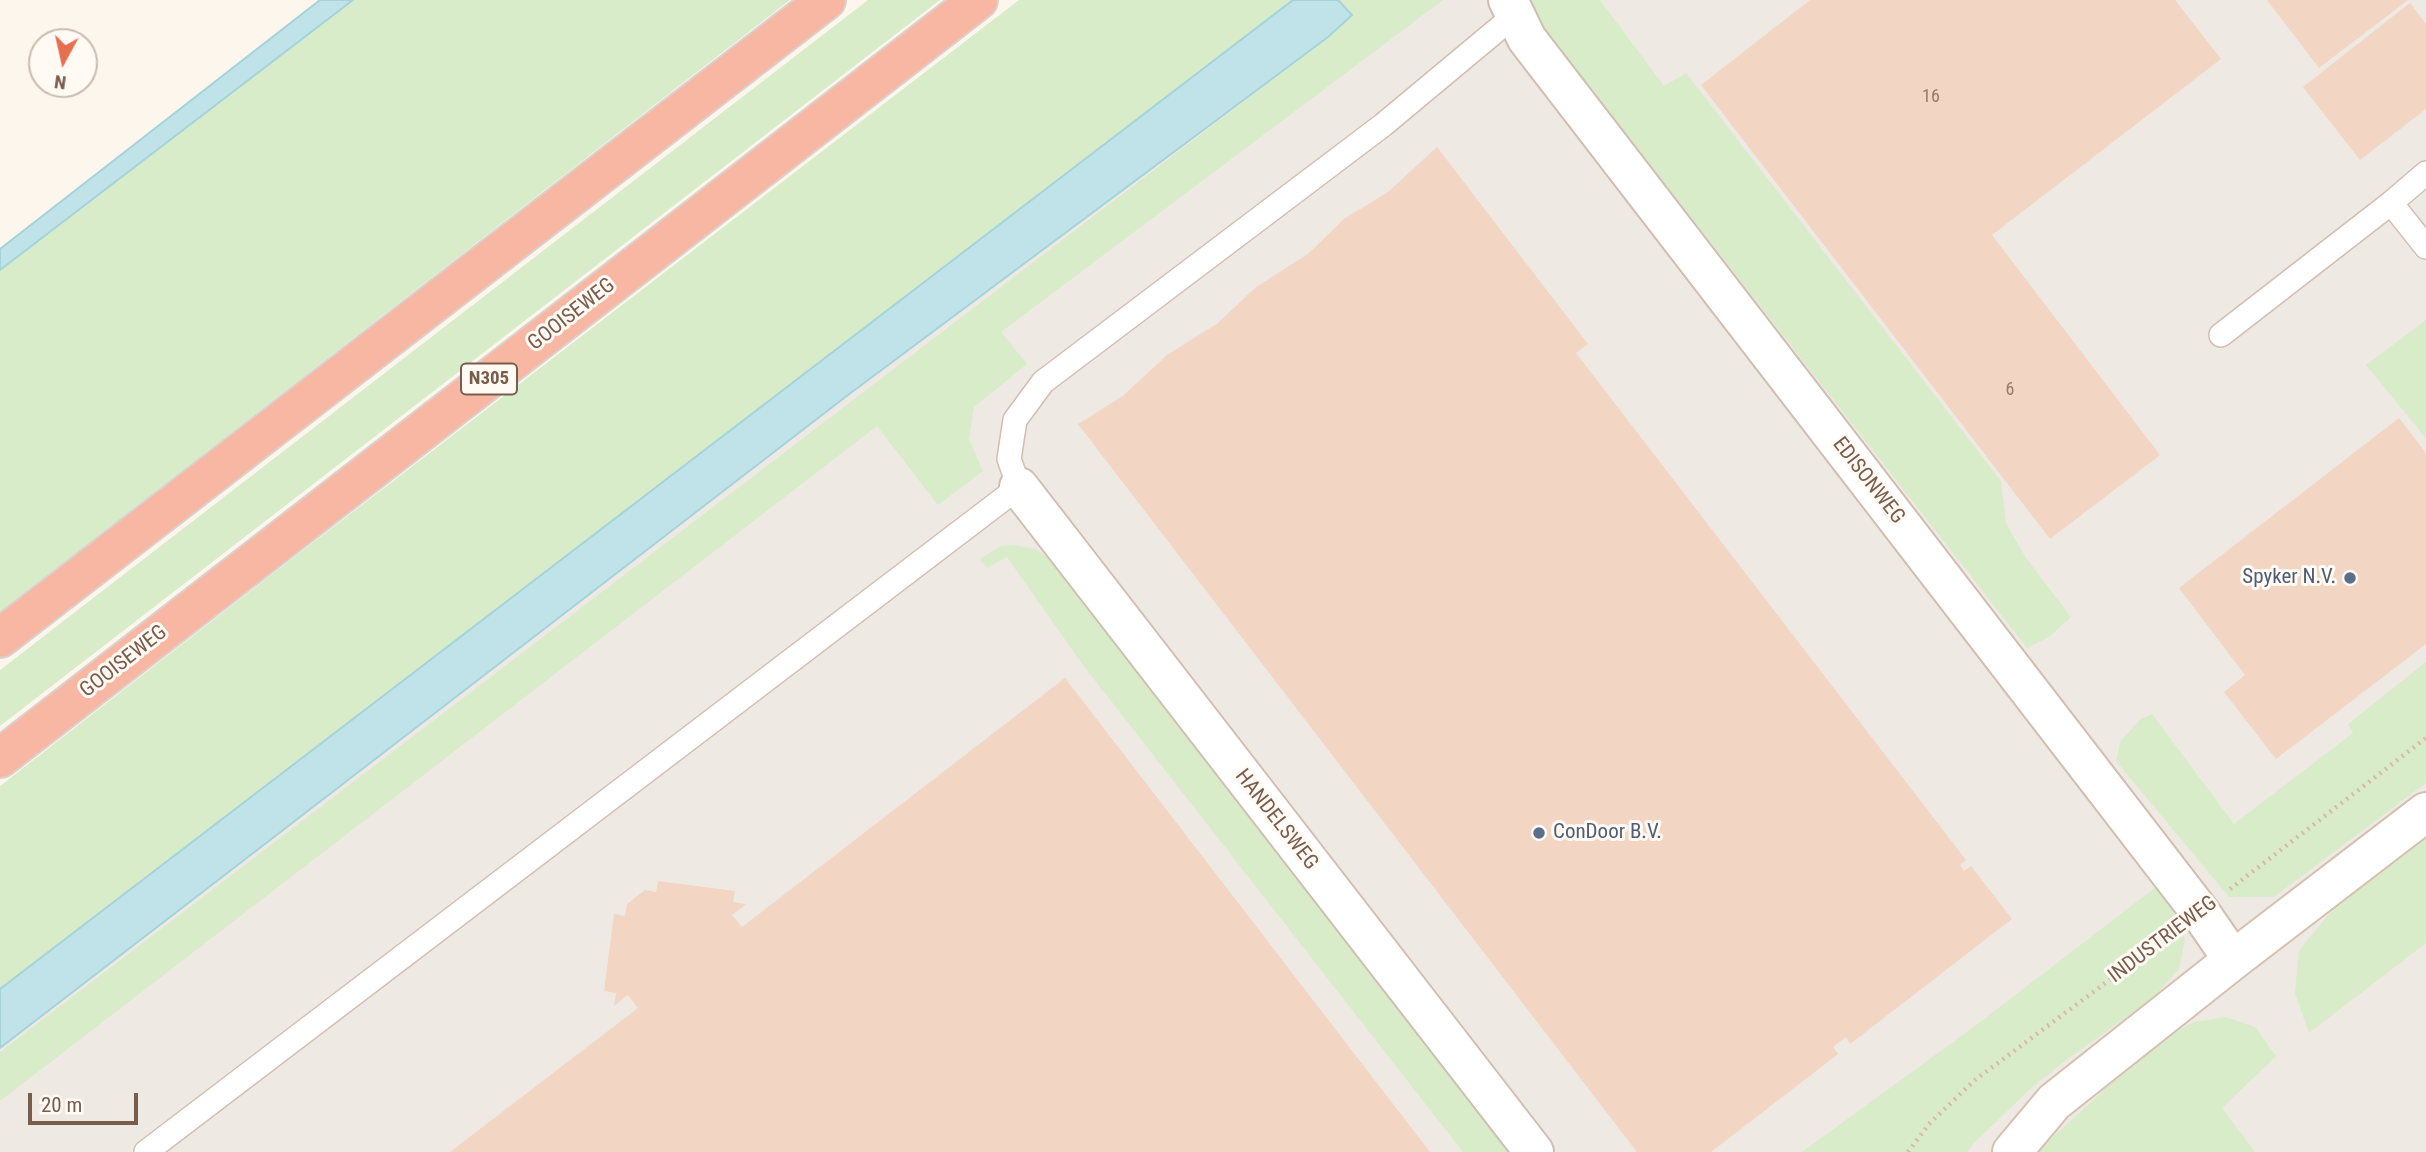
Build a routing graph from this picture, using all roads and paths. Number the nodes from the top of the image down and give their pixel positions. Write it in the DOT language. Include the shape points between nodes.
graph roads {
  1 [pos="826,0"];
  2 [pos="978,0"];
  3 [pos="1512,7"];
  4 [pos="2426,173"];
  5 [pos="2391,203"];
  6 [pos="2426,247"];
  7 [pos="2221,335"];
  8 [pos="1019,487"];
  9 [pos="0,638"];
  10 [pos="2426,738"];
  11 [pos="0,758"];
  12 [pos="2426,811"];
  13 [pos="2200,912"];
  14 [pos="2233,960"];
  15 [pos="146,1152"];
  16 [pos="1534,1152"];
  17 [pos="1908,1152"];
  18 [pos="2012,1152"];
  1 -- 9 [label="highway"];
  2 -- 11 [label="highway, GOOISEWEG / N305"];
  3 -- 8 [label="lane" via="1383,125 1044,382 1015,420 1009,459"];
  3 -- 13 [label="street, EDISONWEG" via="1527,39"];
  4 -- 5 [label="lane"];
  5 -- 6 [label="lane"];
  5 -- 7 [label="lane"];
  8 -- 15 [label="lane"];
  8 -- 16 [label="street, HANDELSWEG"];
  10 -- 13 [label="path, INDUSTRIEWEG"];
  12 -- 14 [label="street"];
  13 -- 14 [label="street, EDISONWEG"];
  13 -- 17 [label="path, INDUSTRIEWEG" via="1975,1080 1929,1124"];
  14 -- 18 [label="street" via="2054,1102"];
}
